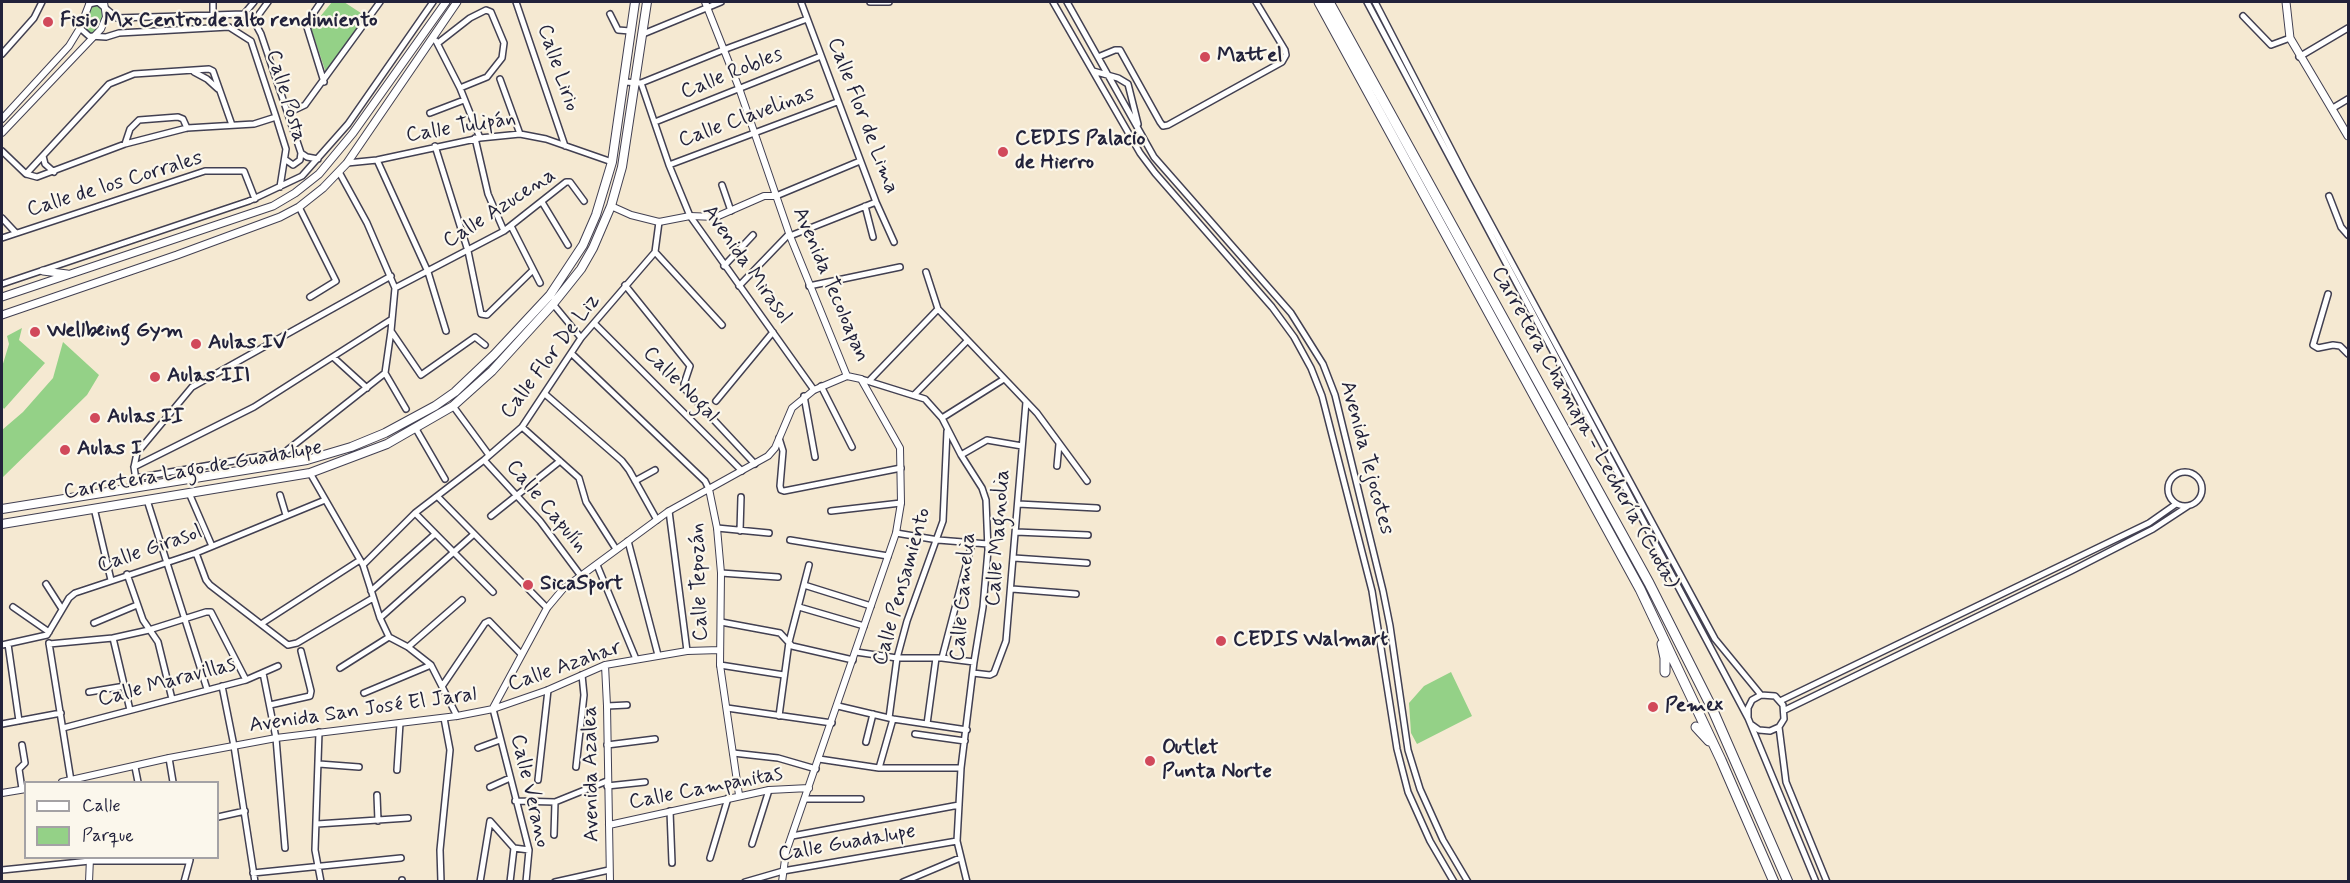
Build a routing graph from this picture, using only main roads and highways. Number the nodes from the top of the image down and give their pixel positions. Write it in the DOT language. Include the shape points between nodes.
graph roads {
  1 [pos="446,2"];
  2 [pos="457,2"];
  3 [pos="635,2"];
  4 [pos="647,2"];
  5 [pos="1319,2"];
  6 [pos="1329,2"];
  7 [pos="2286,2"];
  8 [pos="2349,136"];
  9 [pos="44,270"];
  10 [pos="70,274"];
  11 [pos="2,297"];
  12 [pos="2,315"];
  13 [pos="160,483"];
  14 [pos="163,497"];
  15 [pos="2,509"];
  16 [pos="2,524"];
  17 [pos="1640,589"];
  18 [pos="1665,672"];
  19 [pos="1696,727"];
  20 [pos="1721,760"];
  21 [pos="1774,882"];
  22 [pos="1788,882"];
  1 -- 10 [label="main road" via="353,133 319,174 295,193 273,206"];
  2 -- 12 [label="main road" via="435,41 347,163 298,207 177,255"];
  3 -- 13 [label="main road, Carretera Lago de Guadalupe" via="612,162 596,215 550,295 472,377 435,406 351,447 307,460"];
  4 -- 14 [label="main road, Carretera Lago de Guadalupe" via="638,83 611,207 581,269 492,371 453,406 387,444 310,473"];
  5 -- 17 [label="highway, Carretera Chamapa - Lechería (Cuota)"];
  6 -- 22 [label="highway, Carretera Chamapa - Lechería (Cuota)" via="1649,583 1711,706"];
  7 -- 8 [label="main road" via="2290,38"];
  9 -- 10 [label="main road"];
  10 -- 11 [label="main road"];
  13 -- 14 [label="main road"];
  13 -- 15 [label="main road, Carretera Lago de Guadalupe" via="137,482"];
  14 -- 16 [label="main road, Carretera Lago de Guadalupe"];
  17 -- 18 [label="highway" via="1663,646"];
  17 -- 20 [label="highway, Carretera Chamapa - Lechería (Cuota)"];
  19 -- 20 [label="highway"];
  20 -- 21 [label="highway, Carretera Chamapa - Lechería (Cuota)"];
}
